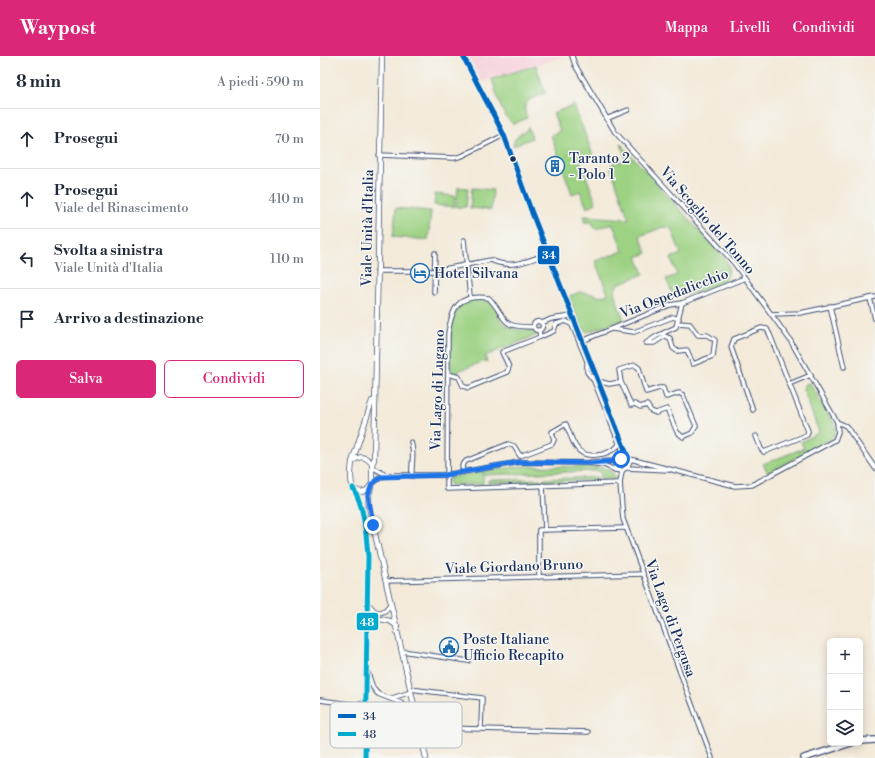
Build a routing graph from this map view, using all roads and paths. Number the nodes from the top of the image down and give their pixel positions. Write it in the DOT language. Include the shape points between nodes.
graph roads {
  1 [pos="463,56"];
  2 [pos="572,56"];
  3 [pos="382,57"];
  4 [pos="628,110"];
  5 [pos="606,119"];
  6 [pos="504,135"];
  7 [pos="379,155"];
  8 [pos="464,240"];
  9 [pos="435,253"];
  10 [pos="549,253"];
  11 [pos="466,265"];
  12 [pos="377,271"];
  13 [pos="434,271"];
  14 [pos="745,278"];
  15 [pos="434,292"];
  16 [pos="470,296"];
  17 [pos="875,297"];
  18 [pos="870,298"];
  19 [pos="682,303"];
  20 [pos="830,306"];
  21 [pos="771,314"];
  22 [pos="572,316"];
  23 [pos="875,319"];
  24 [pos="678,321"];
  25 [pos="542,323"];
  26 [pos="533,327"];
  27 [pos="610,328"];
  28 [pos="538,330"];
  29 [pos="540,337"];
  30 [pos="582,341"];
  31 [pos="844,367"];
  32 [pos="594,370"];
  33 [pos="587,372"];
  34 [pos="448,374"];
  35 [pos="811,375"];
  36 [pos="598,381"];
  37 [pos="621,382"];
  38 [pos="789,384"];
  39 [pos="374,395"];
  40 [pos="753,410"];
  41 [pos="837,422"];
  42 [pos="756,436"];
  43 [pos="411,442"];
  44 [pos="622,445"];
  45 [pos="629,458"];
  46 [pos="620,460"];
  47 [pos="352,462"];
  48 [pos="588,463"];
  49 [pos="372,466"];
  50 [pos="626,468"];
  51 [pos="875,468"];
  52 [pos="616,470"];
  53 [pos="670,470"];
  54 [pos="463,471"];
  55 [pos="622,471"];
  56 [pos="445,475"];
  57 [pos="387,476"];
  58 [pos="412,476"];
  59 [pos="620,483"];
  60 [pos="371,485"];
  61 [pos="543,485"];
  62 [pos="353,488"];
  63 [pos="626,528"];
  64 [pos="545,530"];
  65 [pos="643,574"];
  66 [pos="539,577"];
  67 [pos="386,581"];
  68 [pos="391,602"];
  69 [pos="368,603"];
  70 [pos="368,626"];
  71 [pos="396,626"];
  72 [pos="402,651"];
  73 [pos="468,661"];
  74 [pos="367,669"];
  75 [pos="411,690"];
  76 [pos="392,698"];
  77 [pos="320,700"];
  78 [pos="335,702"];
  79 [pos="366,702"];
  80 [pos="399,702"];
  81 [pos="414,702"];
  82 [pos="462,728"];
  83 [pos="481,728"];
  84 [pos="588,732"];
  85 [pos="875,740"];
  86 [pos="863,741"];
  87 [pos="842,746"];
  88 [pos="365,748"];
  89 [pos="424,748"];
  90 [pos="365,758"];
  91 [pos="426,758"];
  92 [pos="712,758"];
  93 [pos="804,758"];
  1 -- 6 [label="street"];
  2 -- 5 [label="street, Via Scoglio del Tonno"];
  3 -- 7 [label="main road, Viale Unità d'Italia"];
  4 -- 5 [label="street"];
  5 -- 14 [label="street, Via Scoglio del Tonno"];
  6 -- 7 [label="street" via="454,158"];
  6 -- 10 [label="street"];
  7 -- 12 [label="main road, Viale Unità d'Italia"];
  8 -- 11 [label="street"];
  9 -- 13 [label="street"];
  10 -- 11 [label="street" via="516,265 500,264 491,260"];
  10 -- 22 [label="street"];
  11 -- 13 [label="street"];
  11 -- 16 [label="street"];
  12 -- 13 [label="street"];
  12 -- 39 [label="main road, Viale Unità d'Italia"];
  13 -- 15 [label="street"];
  14 -- 19 [label="street, Via Ospedalicchio"];
  14 -- 21 [label="street, Via Scoglio del Tonno"];
  16 -- 26 [label="street" via="489,298 506,323 512,326"];
  16 -- 34 [label="street, Via Lago di Lugano" via="457,305 450,319"];
  17 -- 18 [label="street"];
  18 -- 20 [label="street"];
  18 -- 23 [label="street"];
  19 -- 24 [label="street"];
  19 -- 27 [label="street, Via Ospedalicchio" via="670,305"];
  20 -- 21 [label="street" via="800,313"];
  20 -- 31 [label="street"];
  21 -- 35 [label="street, Via Scoglio del Tonno"];
  22 -- 25 [label="street"];
  22 -- 30 [label="street"];
  24 -- 24 [label="street" via="690,324 698,335 715,340 714,356 693,364 687,350 677,351 673,348 670,338 665,336 654,343 646,343 676,327"];
  24 -- 27 [label="street" via="673,317 634,332"];
  25 -- 26 [label="street" via="536,322"];
  25 -- 28 [label="street" via="542,328"];
  26 -- 28 [label="street"];
  27 -- 30 [label="street, Via Ospedalicchio"];
  28 -- 29 [label="street"];
  29 -- 33 [label="street" via="554,331 556,324 570,322 587,361"];
  29 -- 34 [label="street" via="502,352 509,367 507,372 468,388 463,386 459,377"];
  30 -- 32 [label="street"];
  32 -- 33 [label="street"];
  32 -- 36 [label="street"];
  33 -- 54 [label="street" via="594,381 618,443 615,449 596,456 585,454 577,449 566,424 552,432 552,444 520,456 514,446 508,444 466,462 462,466"];
  34 -- 56 [label="street, Via Lago di Lugano"];
  35 -- 38 [label="street"];
  35 -- 41 [label="street, Via Scoglio del Tonno"];
  36 -- 37 [label="street" via="608,384"];
  36 -- 44 [label="street"];
  37 -- 37 [label="street" via="631,405 647,405 656,413 667,409 677,432 683,437 692,433 696,426 683,395 678,393 666,397 663,388 646,392 636,365 619,370"];
  38 -- 40 [label="street" via="767,330 761,328 734,339 731,348"];
  38 -- 42 [label="street" via="808,431 807,435 764,452"];
  39 -- 47 [label="main road, Viale Unità d'Italia"];
  39 -- 49 [label="main road, Viale Unità d'Italia"];
  41 -- 51 [label="street" via="846,426"];
  41 -- 53 [label="street" via="838,432 835,440 752,485 735,486"];
  43 -- 58 [label="street" via="414,452"];
  44 -- 45 [label="street"];
  44 -- 46 [label="street"];
  45 -- 46 [label="street"];
  45 -- 50 [label="street" via="630,464"];
  45 -- 53 [label="street"];
  46 -- 48 [label="street"];
  46 -- 52 [label="street" via="615,466"];
  47 -- 49 [label="main road" via="360,457 369,460"];
  47 -- 62 [label="main road, Viale Unità d'Italia"];
  48 -- 52 [label="street"];
  48 -- 54 [label="street" via="520,462"];
  49 -- 57 [label="street"];
  49 -- 60 [label="main road, Viale Unità d'Italia"];
  50 -- 53 [label="street"];
  50 -- 55 [label="street"];
  52 -- 55 [label="street"];
  52 -- 59 [label="street, Via Lago di Pergusa"];
  54 -- 56 [label="street"];
  55 -- 59 [label="street, Via Lago di Pergusa"];
  56 -- 58 [label="street"];
  56 -- 61 [label="street, Via Lago di Lugano" via="444,489"];
  57 -- 58 [label="street"];
  57 -- 60 [label="street" via="381,477"];
  59 -- 61 [label="street"];
  59 -- 63 [label="street, Via Lago di Pergusa"];
  60 -- 62 [label="main road" via="366,491 360,492"];
  60 -- 67 [label="main road, Viale Unità d'Italia" via="369,503"];
  61 -- 64 [label="street"];
  62 -- 69 [label="main road, Viale Unità d'Italia" via="360,503 365,526"];
  63 -- 64 [label="street"];
  63 -- 65 [label="street, Via Lago di Pergusa"];
  64 -- 66 [label="street" via="539,530"];
  65 -- 66 [label="street, Viale Giordano Bruno"];
  65 -- 92 [label="street, Via Lago di Pergusa"];
  66 -- 67 [label="street, Viale Giordano Bruno"];
  67 -- 68 [label="main road, Viale Unità d'Italia"];
  68 -- 69 [label="main road" via="386,610 380,613 372,610"];
  68 -- 71 [label="main road, Viale Unità d'Italia"];
  69 -- 70 [label="main road, Viale Unità d'Italia"];
  70 -- 71 [label="main road" via="380,619 388,620"];
  70 -- 74 [label="main road, Viale Unità d'Italia"];
  71 -- 72 [label="main road, Viale Unità d'Italia"];
  72 -- 73 [label="street"];
  72 -- 75 [label="main road, Viale Unità d'Italia"];
  74 -- 76 [label="street" via="373,688 378,694"];
  74 -- 79 [label="main road, Viale Unità d'Italia"];
  75 -- 76 [label="street"];
  75 -- 81 [label="main road, Viale Unità d'Italia"];
  75 -- 83 [label="street" via="482,698"];
  76 -- 80 [label="street"];
  77 -- 78 [label="street"];
  82 -- 83 [label="street"];
  83 -- 84 [label="street"];
  85 -- 86 [label="highway"];
  87 -- 93 [label="highway"];
  88 -- 90 [label="main road, Viale Unità d'Italia"];
  89 -- 91 [label="main road, Viale Unità d'Italia"];
}
